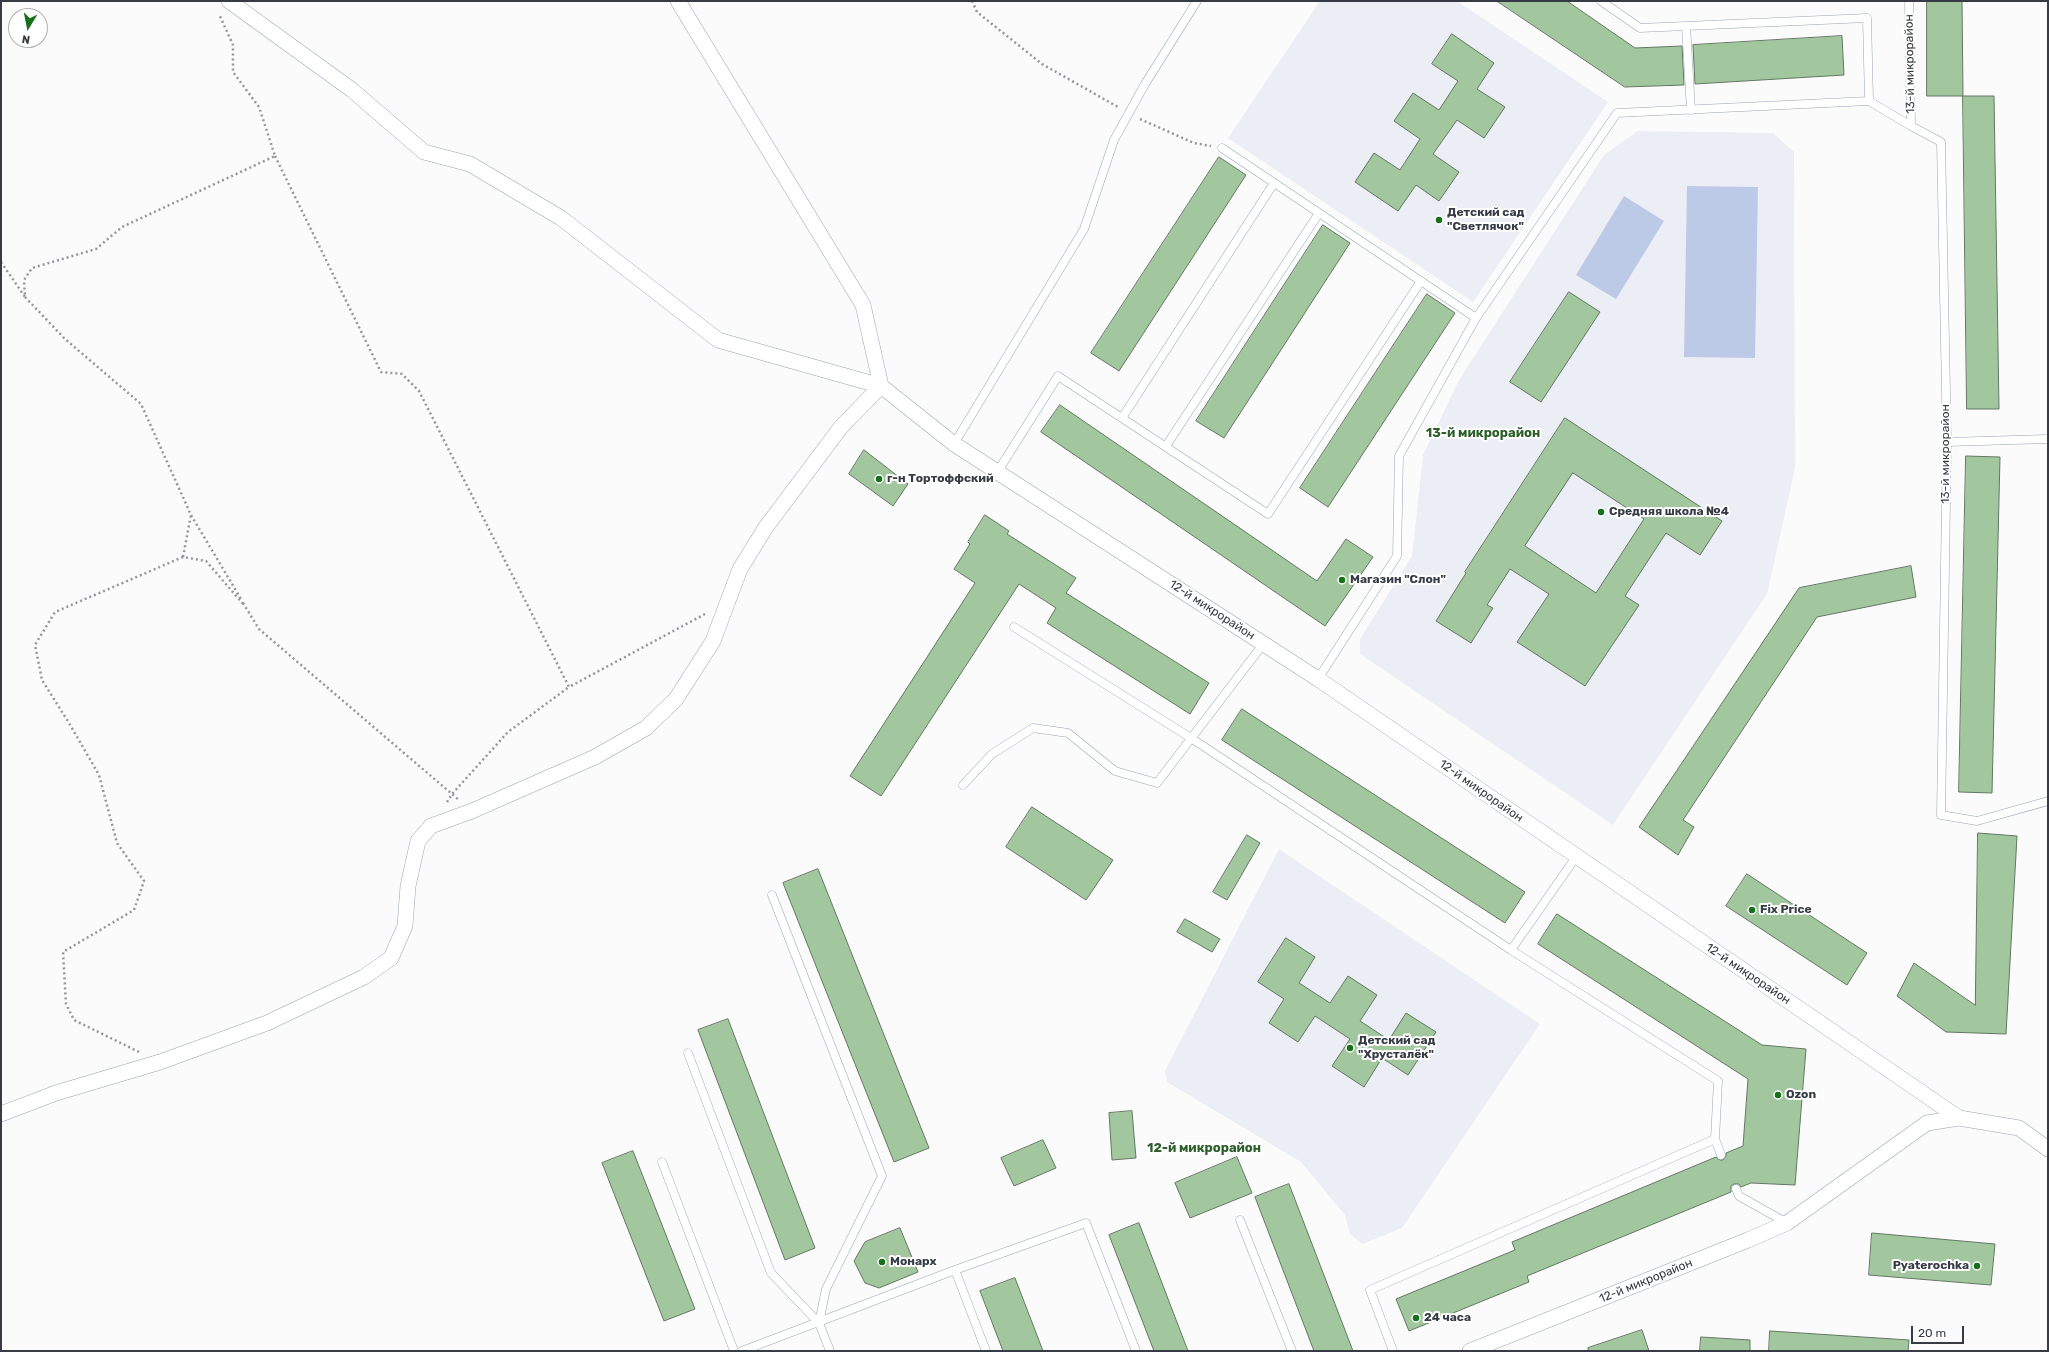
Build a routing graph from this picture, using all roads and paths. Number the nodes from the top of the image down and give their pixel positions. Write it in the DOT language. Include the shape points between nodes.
graph roads {
  1 [pos="678,1"];
  2 [pos="972,1"];
  3 [pos="1197,1"];
  4 [pos="1601,1"];
  5 [pos="1909,1"];
  6 [pos="223,5"];
  7 [pos="1686,26"];
  8 [pos="1869,101"];
  9 [pos="1691,110"];
  10 [pos="1128,114"];
  11 [pos="1911,126"];
  12 [pos="1222,148"];
  13 [pos="275,156"];
  14 [pos="1274,184"];
  15 [pos="1319,213"];
  16 [pos="1,262"];
  17 [pos="1421,281"];
  18 [pos="25,297"];
  19 [pos="1476,318"];
  20 [pos="881,386"];
  21 [pos="1122,418"];
  22 [pos="2048,439"];
  23 [pos="1947,442"];
  24 [pos="954,444"];
  25 [pos="1166,446"];
  26 [pos="998,471"];
  27 [pos="191,515"];
  28 [pos="183,557"];
  29 [pos="728,602"];
  30 [pos="244,605"];
  31 [pos="1014,627"];
  32 [pos="1264,644"];
  33 [pos="1318,679"];
  34 [pos="569,687"];
  35 [pos="1191,738"];
  36 [pos="963,785"];
  37 [pos="452,794"];
  38 [pos="2048,801"];
  39 [pos="472,811"];
  40 [pos="431,826"];
  41 [pos="1576,857"];
  42 [pos="772,896"];
  43 [pos="1511,950"];
  44 [pos="688,1053"];
  45 [pos="160,1062"];
  46 [pos="1,1114"];
  47 [pos="1959,1118"];
  48 [pos="1715,1139"];
  49 [pos="2048,1149"];
  50 [pos="1721,1155"];
  51 [pos="662,1162"];
  52 [pos="1736,1189"];
  53 [pos="1240,1220"];
  54 [pos="1787,1223"];
  55 [pos="955,1270"];
  56 [pos="819,1323"];
  57 [pos="734,1351"];
  58 [pos="742,1351"];
  59 [pos="830,1351"];
  60 [pos="986,1351"];
  61 [pos="1136,1351"];
  62 [pos="1292,1351"];
  63 [pos="1393,1351"];
  64 [pos="1470,1351"];
  1 -- 20 [label="street" via="862,305"];
  2 -- 10 [label="path" via="977,12 1042,64"];
  3 -- 10 [label="lane"];
  4 -- 7 [label="lane" via="1640,28"];
  5 -- 11 [label="lane, 13-й микрорайон"];
  6 -- 13 [label="path" via="233,45 233,72 259,106"];
  6 -- 20 [label="street" via="352,90 424,152 470,164 561,218 718,340"];
  7 -- 8 [label="lane" via="1867,18"];
  7 -- 9 [label="lane"];
  8 -- 9 [label="lane"];
  8 -- 11 [label="lane"];
  9 -- 19 [label="lane" via="1617,113"];
  10 -- 12 [label="path" via="1194,143"];
  10 -- 24 [label="lane" via="1114,140 1084,229"];
  11 -- 23 [label="lane, 13-й микрорайон" via="1941,142"];
  12 -- 14 [label="lane"];
  13 -- 18 [label="path" via="122,227 96,249 32,268 24,280"];
  13 -- 34 [label="path" via="381,372 402,374 419,391"];
  14 -- 15 [label="lane"];
  14 -- 21 [label="lane"];
  15 -- 17 [label="lane"];
  15 -- 25 [label="lane"];
  16 -- 18 [label="path"];
  17 -- 19 [label="lane"];
  17 -- 25 [label="lane" via="1268,514"];
  18 -- 27 [label="path" via="64,339 141,404"];
  19 -- 33 [label="lane" via="1400,456 1397,556"];
  20 -- 24 [label="street, 12-й микрорайон"];
  20 -- 29 [label="street" via="841,427 766,527 740,569"];
  21 -- 25 [label="lane"];
  21 -- 26 [label="lane" via="1058,376"];
  22 -- 23 [label="lane"];
  23 -- 38 [label="lane, 13-й микрорайон" via="1941,815 1976,821"];
  24 -- 26 [label="street, 12-й микрорайон"];
  26 -- 32 [label="street, 12-й микрорайон"];
  27 -- 28 [label="path"];
  27 -- 30 [label="path"];
  28 -- 30 [label="path" via="206,561"];
  28 -- 45 [label="path" via="55,612 35,645 42,680 99,775 117,843 144,881 134,910 63,952 66,1004 74,1020"];
  29 -- 34 [label="path"];
  29 -- 39 [label="street" via="713,641 695,671 676,698 646,728 595,757"];
  30 -- 37 [label="path" via="259,629"];
  31 -- 35 [label="lane"];
  32 -- 33 [label="street, 12-й микрорайон"];
  32 -- 35 [label="lane"];
  33 -- 41 [label="street, 12-й микрорайон"];
  34 -- 37 [label="path" via="508,732"];
  35 -- 36 [label="lane" via="1157,783 1115,770 1068,733 1033,728 992,754"];
  35 -- 43 [label="lane"];
  37 -- 39 [label="path"];
  37 -- 40 [label="path"];
  39 -- 40 [label="street"];
  40 -- 45 [label="street" via="418,841 408,886 405,926 391,958 364,977 267,1022"];
  41 -- 43 [label="lane"];
  41 -- 47 [label="street, 12-й микрорайон"];
  42 -- 56 [label="lane" via="882,1176 826,1289"];
  43 -- 48 [label="lane" via="1718,1081"];
  44 -- 56 [label="lane" via="771,1273"];
  45 -- 46 [label="street" via="56,1093"];
  47 -- 49 [label="street, 12-й микрорайон" via="2019,1128"];
  47 -- 54 [label="street, 12-й микрорайон" via="1927,1123"];
  48 -- 50 [label="lane"];
  48 -- 63 [label="lane" via="1370,1290"];
  51 -- 57 [label="lane"];
  52 -- 54 [label="lane" via="1739,1196"];
  53 -- 62 [label="lane"];
  54 -- 64 [label="street, 12-й микрорайон"];
  55 -- 56 [label="lane"];
  55 -- 60 [label="lane"];
  55 -- 61 [label="lane" via="1086,1223"];
  56 -- 58 [label="lane"];
  56 -- 59 [label="lane"];
}
